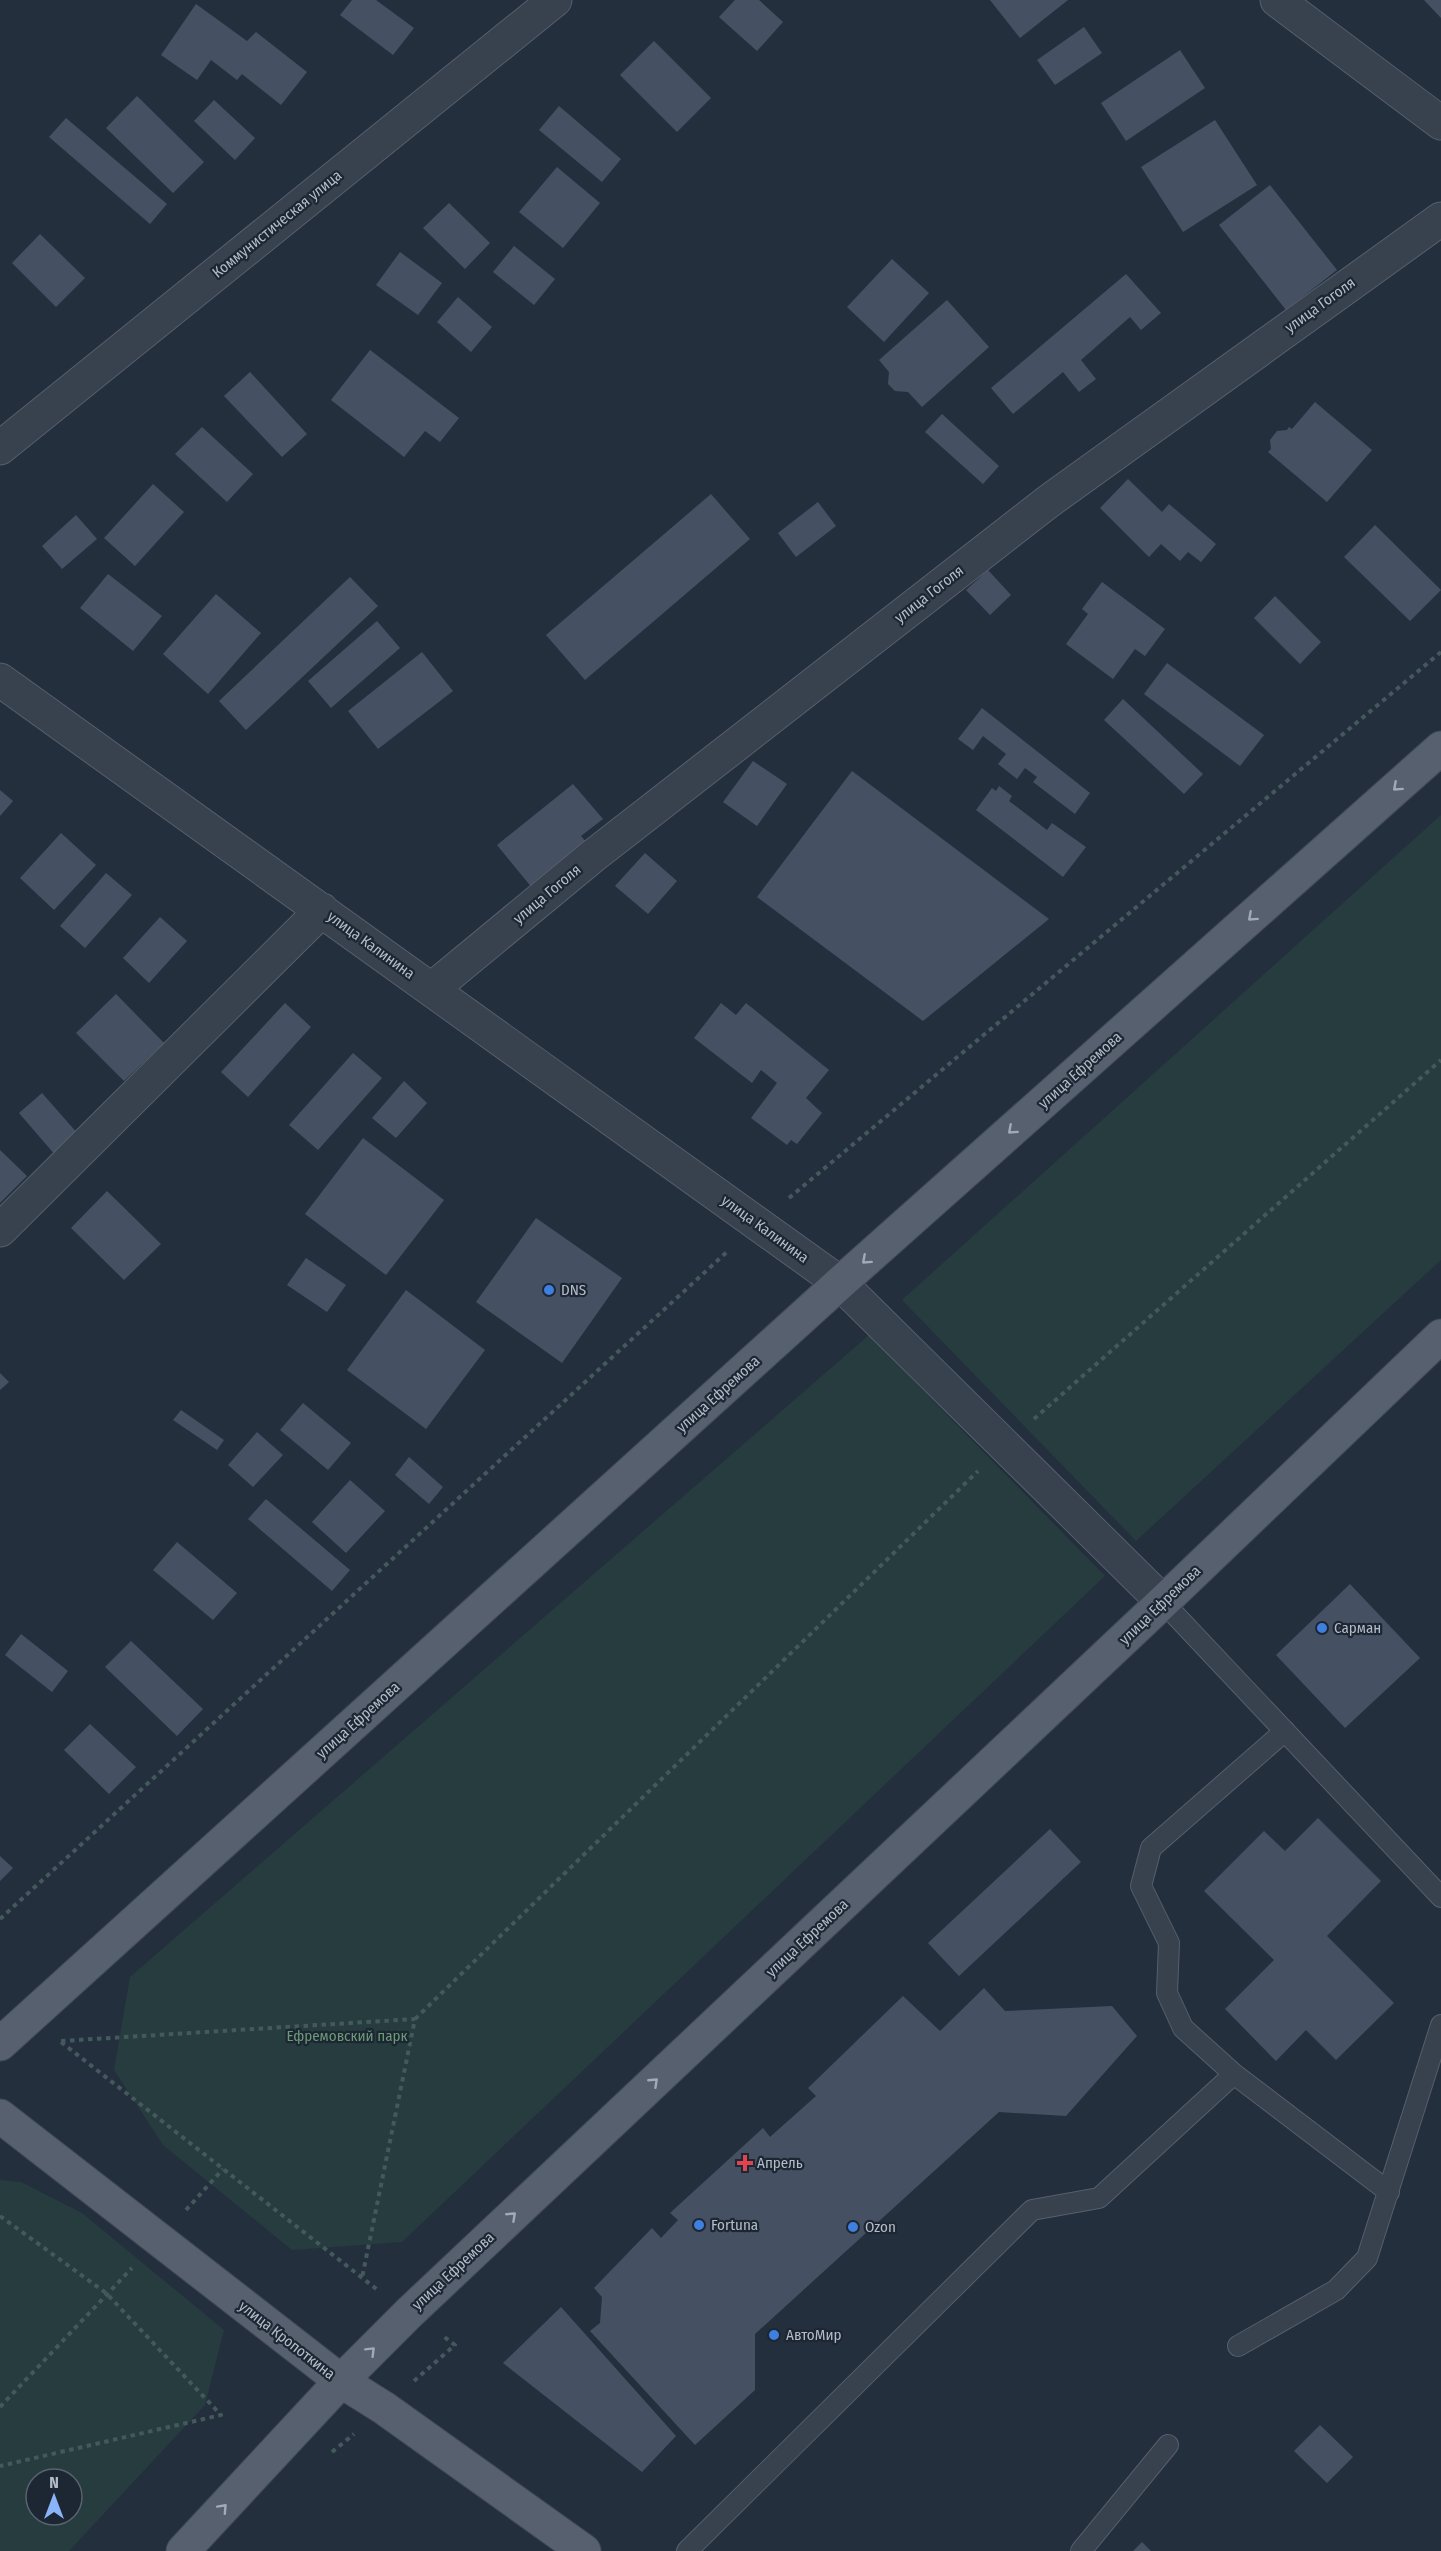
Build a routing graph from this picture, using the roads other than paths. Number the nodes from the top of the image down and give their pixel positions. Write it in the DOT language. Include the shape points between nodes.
graph roads {
  1 [pos="555,0"];
  2 [pos="1277,0"];
  3 [pos="1441,123"];
  4 [pos="1441,219"];
  5 [pos="0,448"];
  6 [pos="0,680"];
  7 [pos="1441,748"];
  8 [pos="322,910"];
  9 [pos="432,989"];
  10 [pos="0,1230"];
  11 [pos="840,1283"];
  12 [pos="1441,1336"];
  13 [pos="1163,1602"];
  14 [pos="1285,1731"];
  15 [pos="1441,1897"];
  16 [pos="1441,2025"];
  17 [pos="0,2044"];
  18 [pos="1234,2074"];
  19 [pos="0,2116"];
  20 [pos="1389,2192"];
  21 [pos="1238,2346"];
  22 [pos="341,2381"];
  23 [pos="1168,2445"];
  24 [pos="183,2551"];
  25 [pos="584,2551"];
  26 [pos="687,2551"];
  27 [pos="1081,2551"];
  1 -- 5 [label="street, Коммунистическая улица"];
  2 -- 3 [label="street"];
  4 -- 9 [label="street, улица Гоголя" via="1049,501 593,856"];
  6 -- 8 [label="street, улица Калинина"];
  7 -- 11 [label="main road, улица Ефремова, one-way"];
  8 -- 9 [label="street, улица Калинина"];
  8 -- 10 [label="street, улица Калинина"];
  9 -- 11 [label="street, улица Калинина"];
  11 -- 13 [label="street, улица Калинина"];
  11 -- 17 [label="main road, улица Ефремова"];
  12 -- 13 [label="main road, улица Ефремова"];
  13 -- 14 [label="lane"];
  22 -- 13 [label="main road, улица Ефремова, one-way"];
  14 -- 15 [label="lane"];
  14 -- 18 [label="lane" via="1151,1848 1141,1886 1169,1943 1167,1993 1183,2028"];
  16 -- 20 [label="lane"];
  18 -- 20 [label="lane"];
  18 -- 26 [label="lane" via="1099,2198 1032,2210"];
  19 -- 22 [label="main road, улица Кропоткина"];
  20 -- 21 [label="lane" via="1367,2258 1336,2290"];
  24 -- 22 [label="main road, улица Ефремова, one-way"];
  22 -- 25 [label="main road, улица Кропоткина"];
  23 -- 27 [label="lane"];
}
